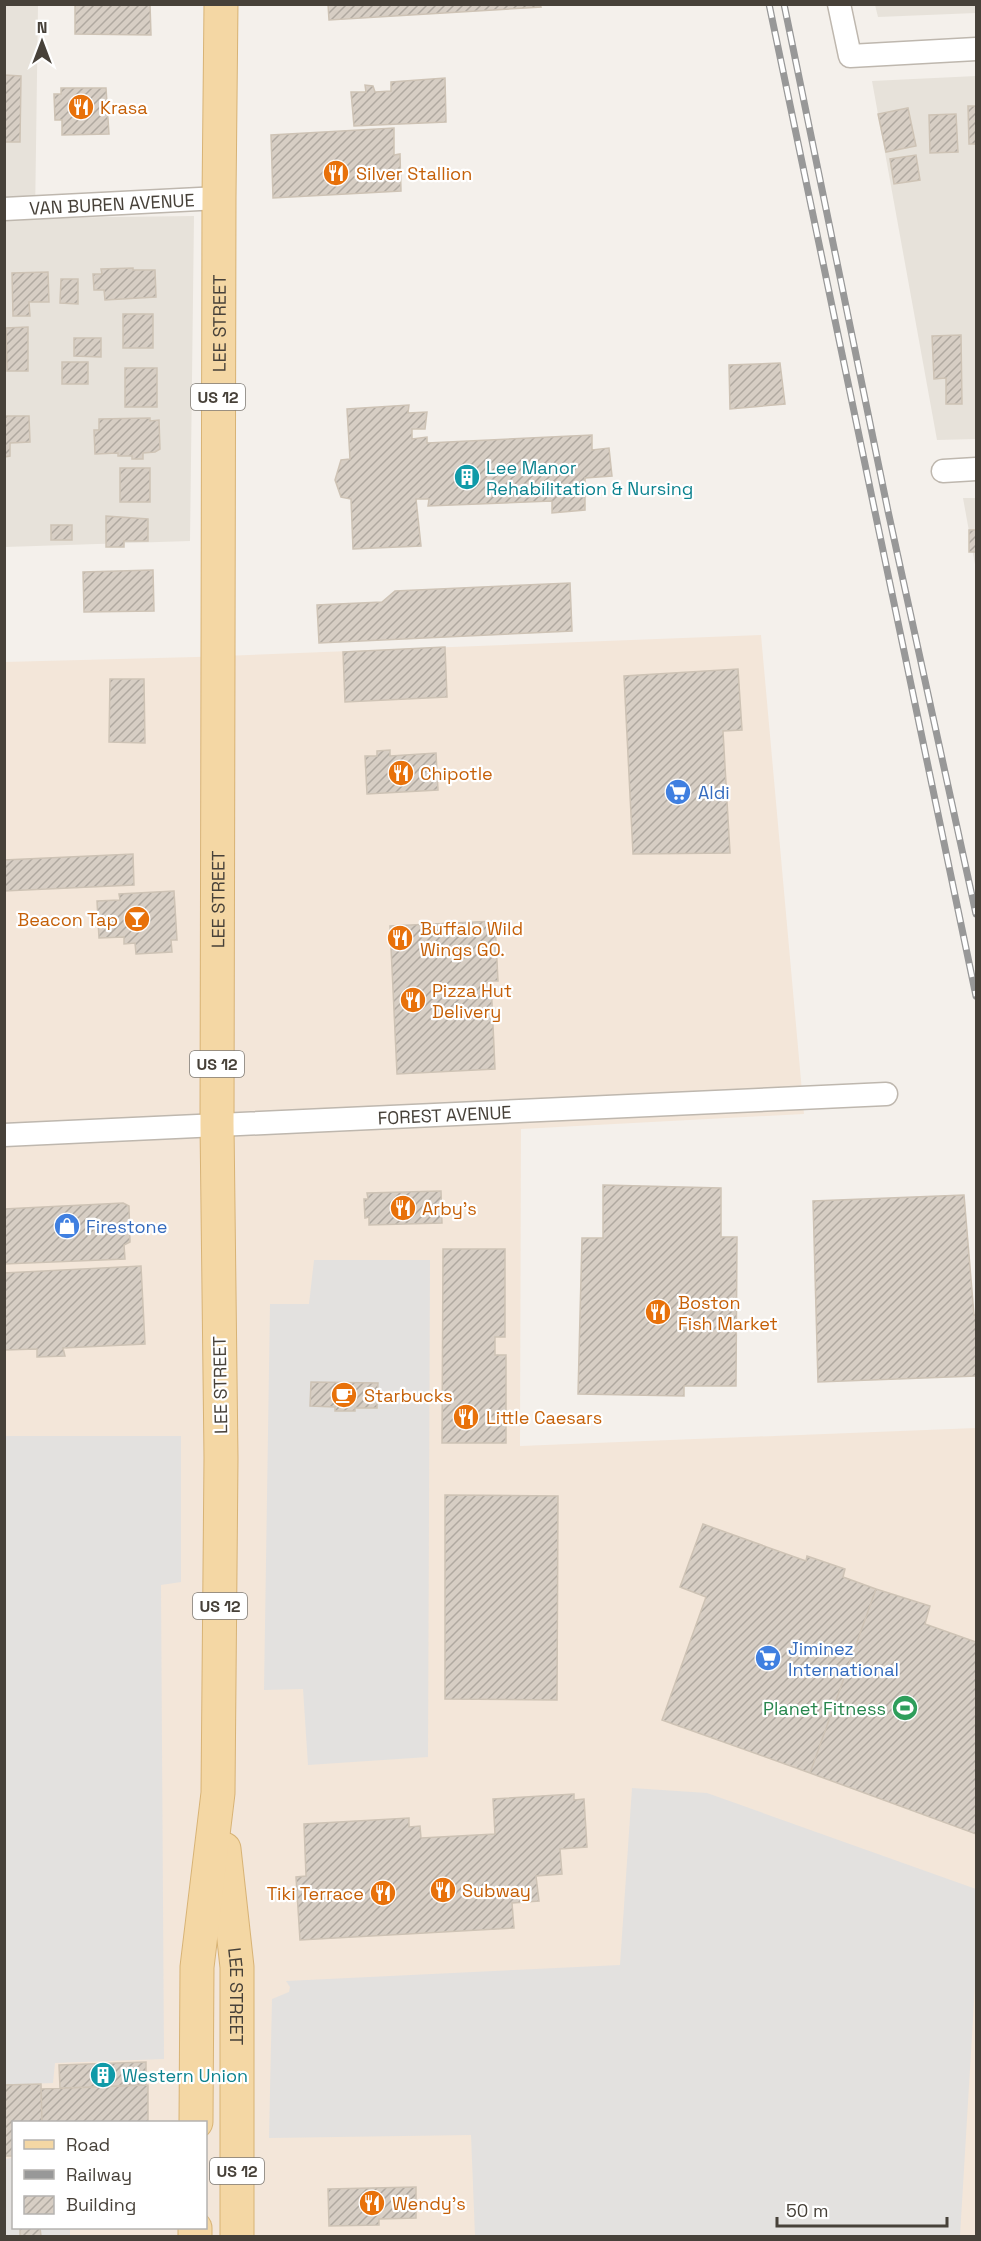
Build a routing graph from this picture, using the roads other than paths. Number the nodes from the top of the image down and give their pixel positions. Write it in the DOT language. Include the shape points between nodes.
graph roads {
  1 [pos="221,4"];
  2 [pos="839,4"];
  3 [pos="976,49"];
  4 [pos="219,198"];
  5 [pos="4,209"];
  6 [pos="976,469"];
  7 [pos="943,471"];
  8 [pos="886,1094"];
  9 [pos="217,1124"];
  10 [pos="4,1135"];
  11 [pos="218,1793"];
  12 [pos="196,2121"];
  13 [pos="237,2236"];
  1 -- 4 [label="main road, LEE STREET / US 12"];
  2 -- 3 [label="street" via="850,56"];
  4 -- 5 [label="street, VAN BUREN AVENUE"];
  4 -- 9 [label="main road, LEE STREET / US 12"];
  6 -- 7 [label="street"];
  8 -- 9 [label="street, FOREST AVENUE"];
  9 -- 10 [label="street, FOREST AVENUE"];
  9 -- 11 [label="main road, LEE STREET / US 12" via="221,1458"];
  11 -- 12 [label="main road, LEE STREET / US 12" via="197,1967"];
  11 -- 13 [label="main road, LEE STREET / US 12" via="237,1967"];
}
